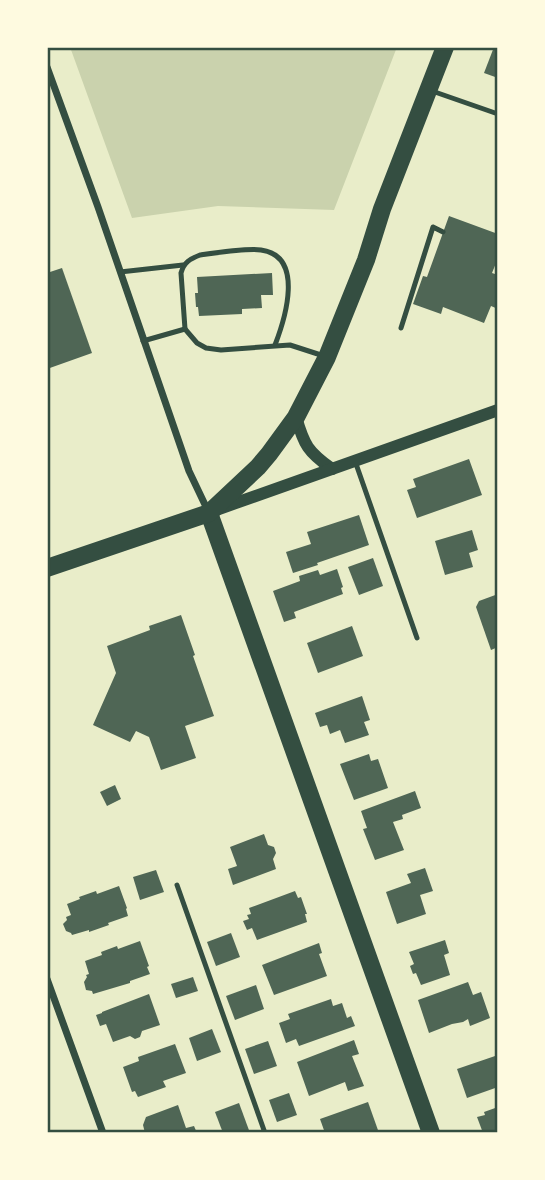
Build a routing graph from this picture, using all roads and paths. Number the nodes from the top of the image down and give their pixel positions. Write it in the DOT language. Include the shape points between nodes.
graph roads {
  1 [pos="445,47"];
  2 [pos="47,67"];
  3 [pos="428,89"];
  4 [pos="498,114"];
  5 [pos="443,232"];
  6 [pos="183,265"];
  7 [pos="120,272"];
  8 [pos="401,328"];
  9 [pos="185,329"];
  10 [pos="143,341"];
  11 [pos="275,345"];
  12 [pos="327,357"];
  13 [pos="497,412"];
  14 [pos="296,417"];
  15 [pos="355,461"];
  16 [pos="332,469"];
  17 [pos="209,513"];
  18 [pos="47,568"];
  19 [pos="417,638"];
  20 [pos="177,885"];
  21 [pos="47,979"];
  22 [pos="103,1133"];
  23 [pos="265,1133"];
  24 [pos="431,1133"];
  1 -- 3 [label="main road"];
  2 -- 7 [label="street"];
  3 -- 4 [label="lane"];
  3 -- 12 [label="main road"];
  5 -- 8 [label="lane" via="433,227"];
  6 -- 7 [label="lane"];
  6 -- 9 [label="lane"];
  6 -- 11 [label="lane" via="211,253 260,249 278,256 285,268 288,300"];
  7 -- 10 [label="street"];
  9 -- 10 [label="lane"];
  9 -- 11 [label="lane" via="206,348"];
  10 -- 17 [label="street" via="189,471"];
  11 -- 12 [label="lane"];
  12 -- 14 [label="main road"];
  13 -- 15 [label="street"];
  14 -- 16 [label="street" via="303,441"];
  14 -- 17 [label="main road" via="258,467"];
  15 -- 16 [label="street"];
  15 -- 19 [label="lane"];
  16 -- 17 [label="street"];
  17 -- 18 [label="main road"];
  17 -- 24 [label="main road"];
  20 -- 23 [label="lane"];
  21 -- 22 [label="street"];
}
